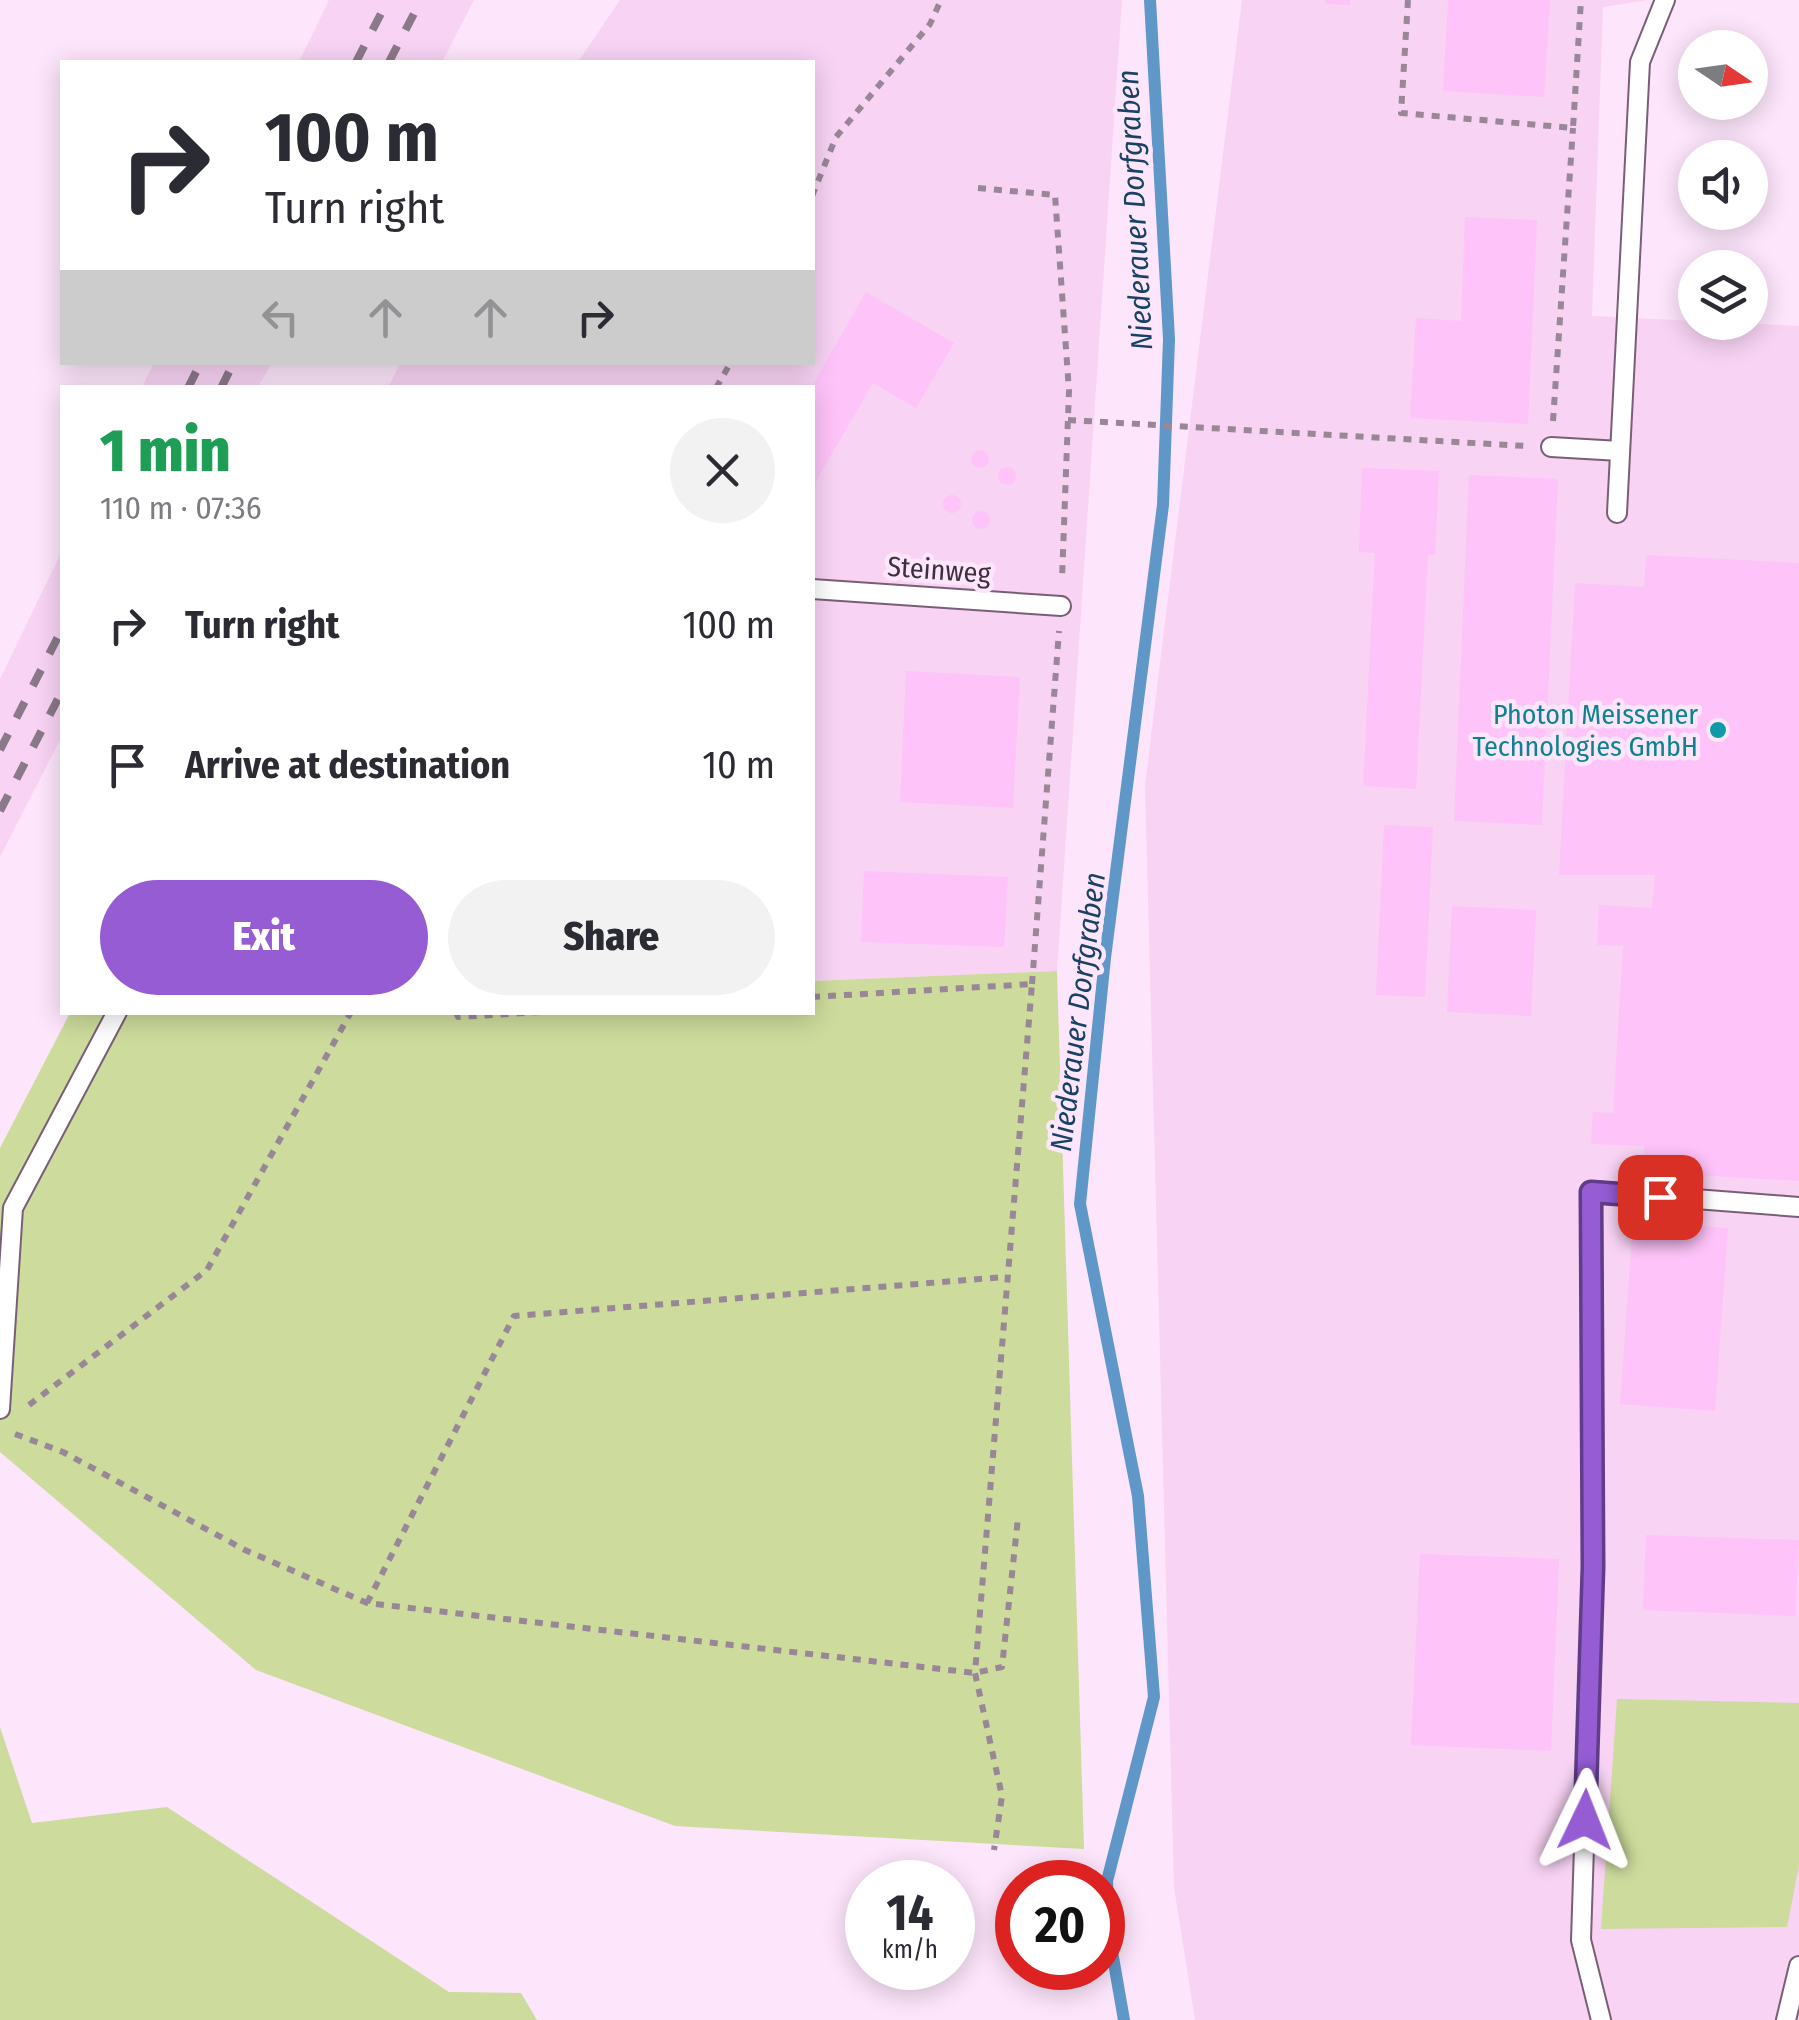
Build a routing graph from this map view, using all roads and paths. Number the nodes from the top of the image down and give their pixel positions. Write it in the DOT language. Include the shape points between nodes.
graph roads {
  1 [pos="940,0"];
  2 [pos="1408,0"];
  3 [pos="1581,0"];
  4 [pos="1665,0"];
  5 [pos="1572,128"];
  6 [pos="978,188"];
  7 [pos="815,189"];
  8 [pos="1068,420"];
  9 [pos="1551,448"];
  10 [pos="1620,451"];
  11 [pos="1617,513"];
  12 [pos="815,589"];
  13 [pos="1061,606"];
  14 [pos="1032,984"];
  15 [pos="815,997"];
  16 [pos="116,1015"];
  17 [pos="349,1015"];
  18 [pos="457,1015"];
  19 [pos="500,1015"];
  20 [pos="1799,1207"];
  21 [pos="1005,1277"];
  22 [pos="7,1412"];
  23 [pos="0,1428"];
  24 [pos="1018,1518"];
  25 [pos="367,1603"];
  26 [pos="975,1673"];
  27 [pos="994,1850"];
  28 [pos="1799,1966"];
  29 [pos="1600,2020"];
  30 [pos="1786,2020"];
  1 -- 7 [label="path" via="930,24 836,137"];
  2 -- 5 [label="path" via="1401,114"];
  3 -- 5 [label="path"];
  4 -- 10 [label="lane" via="1640,62"];
  5 -- 9 [label="path"];
  6 -- 8 [label="path" via="1054,195"];
  8 -- 9 [label="path"];
  8 -- 13 [label="path"];
  9 -- 10 [label="lane"];
  10 -- 11 [label="lane"];
  12 -- 13 [label="lane, Steinweg"];
  13 -- 14 [label="path"];
  14 -- 15 [label="path"];
  14 -- 21 [label="path"];
  16 -- 22 [label="lane" via="13,1208"];
  17 -- 22 [label="path" via="207,1270"];
  18 -- 19 [label="path"];
  20 -- 29 [label="lane" via="1591,1192 1593,1567 1580,1940"];
  21 -- 25 [label="path" via="514,1316"];
  21 -- 26 [label="path"];
  23 -- 25 [label="path" via="63,1452 245,1550"];
  24 -- 26 [label="path" via="1002,1667"];
  25 -- 26 [label="path"];
  26 -- 27 [label="path" via="1002,1796"];
  28 -- 30 [label="lane"];
}
